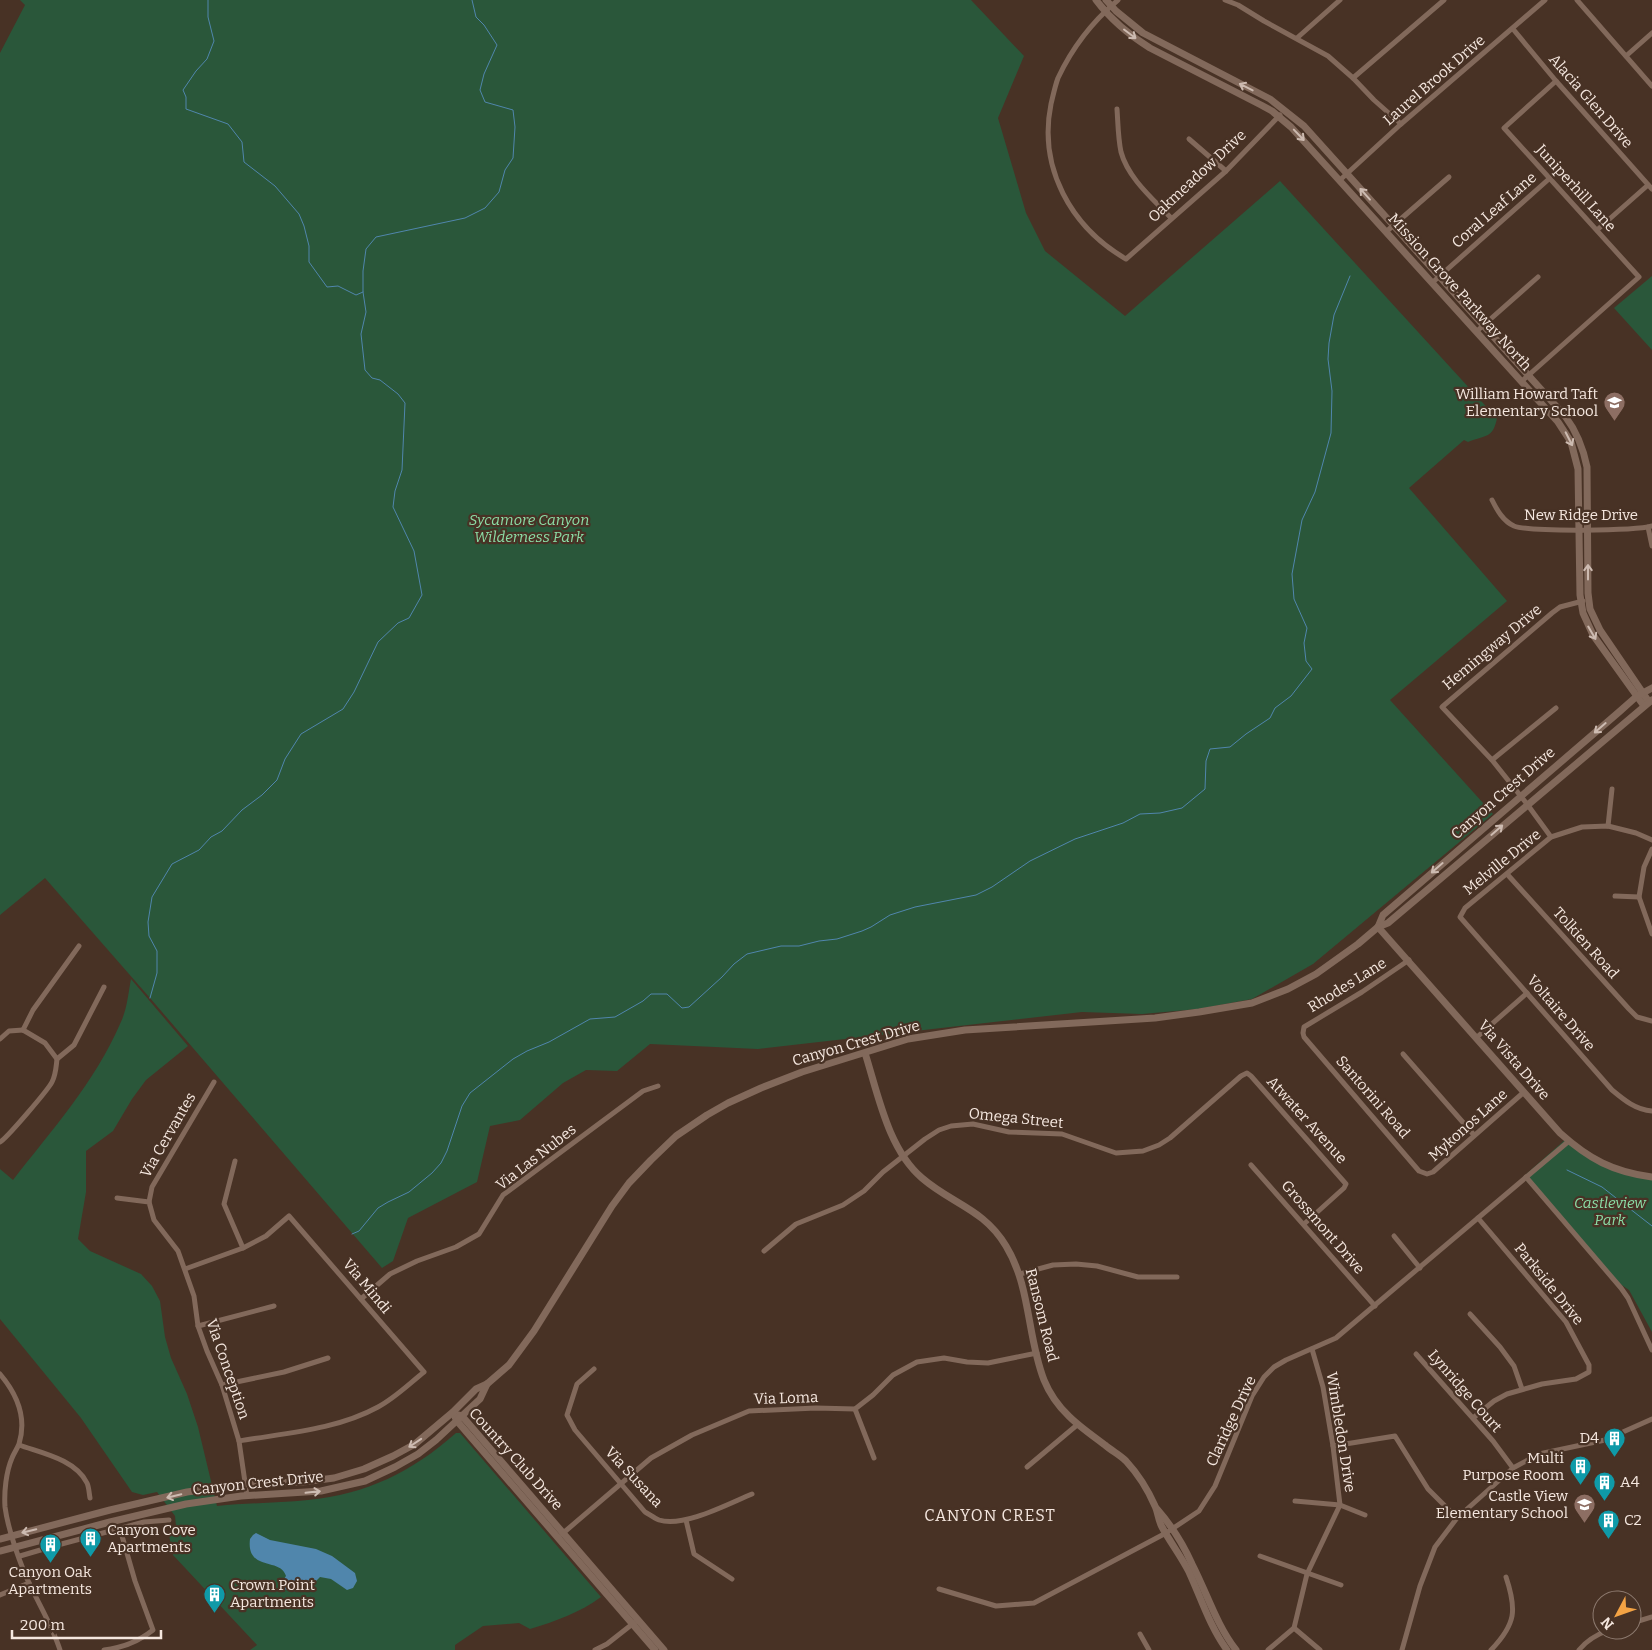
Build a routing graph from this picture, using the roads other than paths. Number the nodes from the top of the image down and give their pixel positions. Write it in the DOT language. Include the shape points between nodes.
graph roads {
  1 [pos="1096,0"];
  2 [pos="1118,0"];
  3 [pos="1225,0"];
  4 [pos="1242,0"];
  5 [pos="1340,0"];
  6 [pos="1444,0"];
  7 [pos="1545,0"];
  8 [pos="1578,0"];
  9 [pos="1109,3"];
  10 [pos="1238,6"];
  11 [pos="1106,12"];
  12 [pos="1513,29"];
  13 [pos="1652,33"];
  14 [pos="1297,38"];
  15 [pos="1626,56"];
  16 [pos="1353,78"];
  17 [pos="1556,81"];
  18 [pos="1652,86"];
  19 [pos="1117,109"];
  20 [pos="1281,113"];
  21 [pos="1401,124"];
  22 [pos="1189,139"];
  23 [pos="1226,171"];
  24 [pos="1347,174"];
  25 [pos="1449,177"];
  26 [pos="1550,178"];
  27 [pos="1340,180"];
  28 [pos="1650,187"];
  29 [pos="1171,218"];
  30 [pos="1393,225"];
  31 [pos="1597,230"];
  32 [pos="1387,231"];
  33 [pos="1438,276"];
  34 [pos="1538,277"];
  35 [pos="1433,282"];
  36 [pos="1483,325"];
  37 [pos="1477,331"];
  38 [pos="1528,375"];
  39 [pos="1522,381"];
  40 [pos="1492,500"];
  41 [pos="1650,526"];
  42 [pos="1579,530"];
  43 [pos="1587,530"];
  44 [pos="1652,546"];
  45 [pos="1585,601"];
  46 [pos="1652,688"];
  47 [pos="1640,694"];
  48 [pos="1649,703"];
  49 [pos="1556,708"];
  50 [pos="1492,760"];
  51 [pos="1612,788"];
  52 [pos="1520,796"];
  53 [pos="1527,804"];
  54 [pos="1608,826"];
  55 [pos="1551,837"];
  56 [pos="1652,840"];
  57 [pos="1652,848"];
  58 [pos="1507,874"];
  59 [pos="1615,896"];
  60 [pos="1639,897"];
  61 [pos="1460,917"];
  62 [pos="1378,926"];
  63 [pos="1652,934"];
  64 [pos="78,946"];
  65 [pos="1408,960"];
  66 [pos="104,987"];
  67 [pos="1527,993"];
  68 [pos="1652,1021"];
  69 [pos="23,1030"];
  70 [pos="1303,1033"];
  71 [pos="0,1038"];
  72 [pos="1476,1038"];
  73 [pos="865,1053"];
  74 [pos="1403,1054"];
  75 [pos="57,1059"];
  76 [pos="1246,1073"];
  77 [pos="214,1082"];
  78 [pos="658,1086"];
  79 [pos="1524,1092"];
  80 [pos="1652,1111"];
  81 [pos="1474,1135"];
  82 [pos="1569,1141"];
  83 [pos="0,1142"];
  84 [pos="903,1157"];
  85 [pos="235,1161"];
  86 [pos="1251,1165"];
  87 [pos="1426,1174"];
  88 [pos="1526,1177"];
  89 [pos="1652,1177"];
  90 [pos="117,1198"];
  91 [pos="148,1202"];
  92 [pos="1478,1218"];
  93 [pos="1304,1224"];
  94 [pos="1394,1236"];
  95 [pos="243,1248"];
  96 [pos="764,1251"];
  97 [pos="1420,1268"];
  98 [pos="186,1270"];
  99 [pos="1020,1274"];
  100 [pos="1176,1277"];
  101 [pos="361,1299"];
  102 [pos="274,1306"];
  103 [pos="1375,1306"];
  104 [pos="1470,1314"];
  105 [pos="198,1326"];
  106 [pos="1312,1349"];
  107 [pos="1652,1350"];
  108 [pos="1037,1354"];
  109 [pos="1416,1354"];
  110 [pos="328,1358"];
  111 [pos="594,1369"];
  112 [pos="0,1374"];
  113 [pos="487,1384"];
  114 [pos="222,1385"];
  115 [pos="1522,1389"];
  116 [pos="855,1409"];
  117 [pos="453,1412"];
  118 [pos="1473,1418"];
  119 [pos="460,1419"];
  120 [pos="1652,1419"];
  121 [pos="1077,1425"];
  122 [pos="239,1441"];
  123 [pos="19,1445"];
  124 [pos="1333,1446"];
  125 [pos="874,1458"];
  126 [pos="1027,1467"];
  127 [pos="1512,1468"];
  128 [pos="3,1480"];
  129 [pos="244,1484"];
  130 [pos="621,1484"];
  131 [pos="752,1494"];
  132 [pos="246,1496"];
  133 [pos="90,1498"];
  134 [pos="1295,1501"];
  135 [pos="1340,1505"];
  136 [pos="1366,1515"];
  137 [pos="1457,1518"];
  138 [pos="169,1520"];
  139 [pos="686,1520"];
  140 [pos="120,1530"];
  141 [pos="1169,1531"];
  142 [pos="12,1535"];
  143 [pos="560,1536"];
  144 [pos="0,1539"];
  145 [pos="16,1545"];
  146 [pos="0,1551"];
  147 [pos="20,1556"];
  148 [pos="1260,1556"];
  149 [pos="1307,1574"];
  150 [pos="1506,1577"];
  151 [pos="732,1579"];
  152 [pos="29,1583"];
  153 [pos="1340,1585"];
  154 [pos="939,1589"];
  155 [pos="0,1595"];
  156 [pos="635,1622"];
  157 [pos="1294,1628"];
  158 [pos="1140,1634"];
  159 [pos="1592,1638"];
  160 [pos="60,1650"];
  161 [pos="104,1650"];
  162 [pos="595,1650"];
  163 [pos="655,1650"];
  164 [pos="664,1650"];
  165 [pos="1150,1650"];
  166 [pos="1227,1650"];
  167 [pos="1236,1650"];
  168 [pos="1268,1650"];
  169 [pos="1320,1650"];
  170 [pos="1402,1650"];
  171 [pos="1491,1650"];
  172 [pos="1579,1650"];
  1 -- 11 [label="street, Mission Grove Parkway North"];
  2 -- 9 [label="street"];
  3 -- 10 [label="street"];
  4 -- 10 [label="street"];
  5 -- 14 [label="street"];
  6 -- 16 [label="street"];
  7 -- 12 [label="street, Laurel Brook Drive"];
  8 -- 15 [label="street"];
  9 -- 11 [label="street"];
  20 -- 9 [label="street, Mission Grove Parkway North, one-way" via="1270,99 1143,33"];
  10 -- 14 [label="street"];
  11 -- 20 [label="street, Mission Grove Parkway North, one-way" via="1128,34 1150,48"];
  11 -- 29 [label="street, Oakmeadow Drive" via="1078,42 1058,79 1049,122 1056,178 1069,206 1089,231 1126,259"];
  12 -- 17 [label="street, Alacia Glen Drive"];
  12 -- 21 [label="street, Laurel Brook Drive"];
  13 -- 15 [label="street"];
  14 -- 16 [label="street" via="1328,56"];
  15 -- 18 [label="street"];
  16 -- 21 [label="street"];
  17 -- 26 [label="street, Juniperhill Lane" via="1504,128"];
  17 -- 28 [label="street, Alacia Glen Drive"];
  19 -- 29 [label="street" via="1119,141 1128,168"];
  20 -- 23 [label="street, Oakmeadow Drive"];
  20 -- 24 [label="street, Mission Grove Parkway North" via="1304,126"];
  20 -- 27 [label="street, Mission Grove Parkway North, one-way"];
  21 -- 24 [label="street, Laurel Brook Drive"];
  22 -- 23 [label="street"];
  23 -- 29 [label="street, Oakmeadow Drive"];
  24 -- 27 [label="street, Laurel Brook Drive"];
  30 -- 24 [label="street, Mission Grove Parkway North, one-way"];
  25 -- 30 [label="street"];
  26 -- 31 [label="street, Juniperhill Lane"];
  26 -- 33 [label="street, Coral Leaf Lane"];
  27 -- 32 [label="street, Mission Grove Parkway North"];
  28 -- 31 [label="street"];
  30 -- 32 [label="street"];
  30 -- 33 [label="street, Mission Grove Parkway North"];
  31 -- 38 [label="street, Juniperhill Lane" via="1639,277"];
  32 -- 35 [label="street, Mission Grove Parkway North"];
  33 -- 35 [label="street, Coral Leaf Lane"];
  33 -- 36 [label="street, Mission Grove Parkway North"];
  34 -- 36 [label="street"];
  35 -- 37 [label="street, Mission Grove Parkway North"];
  36 -- 37 [label="street"];
  36 -- 38 [label="street, Mission Grove Parkway North"];
  37 -- 39 [label="street, Mission Grove Parkway North"];
  38 -- 39 [label="street"];
  38 -- 43 [label="street, Mission Grove Parkway North" via="1565,416 1579,438 1586,467"];
  39 -- 42 [label="street, Mission Grove Parkway North, one-way" via="1571,442 1578,469"];
  40 -- 42 [label="street, New Ridge Drive" via="1505,520 1517,527"];
  41 -- 43 [label="street, New Ridge Drive"];
  41 -- 44 [label="street"];
  42 -- 43 [label="street, New Ridge Drive"];
  42 -- 45 [label="street, Mission Grove Parkway North" via="1580,595"];
  45 -- 43 [label="street, Mission Grove Parkway North, one-way"];
  45 -- 47 [label="street, Mission Grove Parkway North"];
  45 -- 50 [label="street, Hemingway Drive" via="1560,607 1442,707"];
  46 -- 47 [label="street, Canyon Crest Drive"];
  47 -- 48 [label="street, Mission Grove Parkway North"];
  47 -- 52 [label="street, Canyon Crest Drive, one-way"];
  48 -- 53 [label="street, Canyon Crest Drive"];
  49 -- 50 [label="street"];
  50 -- 52 [label="street"];
  51 -- 54 [label="street"];
  52 -- 53 [label="street"];
  52 -- 62 [label="street, Canyon Crest Drive, one-way" via="1383,915"];
  53 -- 55 [label="street"];
  62 -- 53 [label="street, Canyon Crest Drive, one-way" via="1388,923"];
  54 -- 55 [label="street, Melville Drive" via="1582,827"];
  54 -- 56 [label="street, Melville Drive"];
  55 -- 58 [label="street, Melville Drive"];
  57 -- 60 [label="street" via="1644,867"];
  58 -- 61 [label="street, Melville Drive" via="1466,908"];
  58 -- 68 [label="street, Tolkien Road" via="1629,1009 1638,1017"];
  59 -- 60 [label="street"];
  60 -- 63 [label="street"];
  61 -- 67 [label="street, Voltaire Drive"];
  62 -- 65 [label="street, Via Vista Drive"];
  62 -- 73 [label="street, Canyon Crest Drive" via="1316,974 1252,1003 1155,1018 965,1030 908,1039"];
  64 -- 69 [label="street" via="33,1010"];
  65 -- 70 [label="street, Rhodes Lane" via="1304,1027"];
  65 -- 72 [label="street, Via Vista Drive"];
  66 -- 75 [label="street" via="74,1044"];
  67 -- 72 [label="street"];
  67 -- 80 [label="street, Voltaire Drive" via="1612,1090 1625,1101"];
  69 -- 71 [label="street" via="9,1031"];
  69 -- 75 [label="street" via="46,1043"];
  70 -- 87 [label="street, Santorini Road" via="1420,1171"];
  72 -- 79 [label="street, Via Vista Drive"];
  73 -- 84 [label="street, Ransom Road" via="891,1134"];
  73 -- 113 [label="street, Canyon Crest Drive" via="802,1072 728,1103 676,1136 629,1183 534,1331 509,1365"];
  74 -- 81 [label="street"];
  75 -- 83 [label="street" via="51,1083"];
  76 -- 84 [label="street, Omega Street" via="1170,1138 1143,1151 1112,1152 1062,1134 1014,1132 967,1124 939,1130"];
  76 -- 93 [label="street, Atwater Avenue" via="1346,1185"];
  77 -- 91 [label="street, Via Cervantes" via="152,1186"];
  78 -- 101 [label="street, Via Las Nubes" via="643,1091 503,1195 479,1234 390,1274"];
  79 -- 81 [label="street, Mykonos Lane"];
  79 -- 82 [label="street, Via Vista Drive"];
  81 -- 87 [label="street, Mykonos Lane" via="1433,1172"];
  82 -- 88 [label="street, Claridge Drive"];
  82 -- 89 [label="street, Via Vista Drive" via="1604,1165 1628,1174"];
  84 -- 96 [label="street, Omega Street" via="864,1191 843,1205 796,1224"];
  84 -- 99 [label="street, Ransom Road" via="929,1184 987,1223 1006,1246"];
  85 -- 95 [label="street" via="224,1204"];
  86 -- 93 [label="street, Grossmont Drive"];
  88 -- 92 [label="street, Claridge Drive"];
  88 -- 107 [label="street" via="1621,1288"];
  90 -- 91 [label="street"];
  91 -- 98 [label="street, Via Conception" via="154,1220 178,1252"];
  92 -- 97 [label="street, Claridge Drive"];
  92 -- 115 [label="street, Parkside Drive" via="1566,1322 1589,1365 1589,1372 1576,1379"];
  93 -- 103 [label="street, Grossmont Drive"];
  94 -- 97 [label="street"];
  95 -- 98 [label="street"];
  95 -- 101 [label="street, Via Mindi" via="266,1236 290,1216"];
  97 -- 103 [label="street, Claridge Drive"];
  98 -- 105 [label="street, Via Conception"];
  99 -- 100 [label="street" via="1053,1265 1076,1264 1138,1277"];
  99 -- 108 [label="street, Ransom Road"];
  101 -- 122 [label="street, Via Mindi" via="424,1372 377,1407 350,1418 317,1428"];
  102 -- 105 [label="street"];
  103 -- 106 [label="street, Claridge Drive" via="1336,1338"];
  104 -- 115 [label="street" via="1514,1366"];
  105 -- 114 [label="street, Via Conception"];
  106 -- 124 [label="street, Wimbledon Drive"];
  106 -- 141 [label="street, Claridge Drive" via="1280,1364 1264,1377 1252,1396 1215,1486 1199,1511"];
  108 -- 116 [label="street" via="988,1363 944,1358 917,1362 893,1375"];
  108 -- 121 [label="street, Ransom Road" via="1044,1381 1061,1409"];
  109 -- 118 [label="street, Lynridge Court"];
  110 -- 114 [label="street" via="284,1372"];
  111 -- 130 [label="street, Via Susana" via="578,1384 567,1415 575,1430"];
  112 -- 123 [label="street" via="18,1403 23,1423"];
  113 -- 117 [label="street, Canyon Crest Drive" via="476,1389"];
  113 -- 119 [label="street, Canyon Crest Drive" via="480,1399"];
  114 -- 122 [label="street, Via Conception"];
  115 -- 118 [label="street" via="1494,1401"];
  116 -- 125 [label="street"];
  116 -- 130 [label="street, Via Loma" via="749,1411 692,1435 651,1458"];
  117 -- 119 [label="street, Country Club Drive"];
  117 -- 129 [label="street, Canyon Crest Drive, one-way" via="414,1444 364,1470 323,1480"];
  118 -- 127 [label="street, Lynridge Court"];
  132 -- 119 [label="street, Canyon Crest Drive, one-way" via="321,1491 365,1481 418,1454"];
  119 -- 143 [label="street, Country Club Drive"];
  120 -- 127 [label="street" via="1605,1440 1539,1454"];
  121 -- 126 [label="street"];
  121 -- 141 [label="street, Ransom Road" via="1126,1461 1168,1522"];
  122 -- 129 [label="street, Via Conception"];
  123 -- 128 [label="street"];
  123 -- 133 [label="street" via="70,1465 88,1484"];
  124 -- 135 [label="street, Wimbledon Drive"];
  124 -- 137 [label="street" via="1395,1436 1428,1489"];
  127 -- 137 [label="street"];
  128 -- 142 [label="street"];
  129 -- 132 [label="street, Via Conception"];
  129 -- 142 [label="street, Canyon Crest Drive, one-way" via="188,1492"];
  130 -- 139 [label="street, Via Susana" via="645,1512 658,1520"];
  130 -- 143 [label="street, Via Loma"];
  131 -- 139 [label="street, Via Susana"];
  132 -- 145 [label="street, Canyon Crest Drive" via="186,1504"];
  134 -- 135 [label="street"];
  135 -- 136 [label="street"];
  135 -- 149 [label="street, Wimbledon Drive"];
  137 -- 170 [label="street" via="1435,1547"];
  138 -- 140 [label="street" via="144,1522"];
  139 -- 151 [label="street" via="694,1554"];
  140 -- 147 [label="street"];
  140 -- 161 [label="street" via="134,1581 153,1630 135,1642"];
  141 -- 154 [label="street, Claridge Drive" via="1034,1603 996,1606"];
  141 -- 166 [label="street, Ransom Road"];
  141 -- 167 [label="street, Ransom Road" via="1192,1563 1221,1628"];
  142 -- 144 [label="street, Canyon Crest Drive"];
  142 -- 145 [label="street"];
  143 -- 156 [label="street, Country Club Drive"];
  145 -- 146 [label="street, Canyon Crest Drive"];
  145 -- 147 [label="street"];
  147 -- 152 [label="street"];
  148 -- 149 [label="street"];
  149 -- 153 [label="street"];
  149 -- 157 [label="street, Wimbledon Drive"];
  150 -- 171 [label="street" via="1513,1612 1502,1639"];
  152 -- 155 [label="street"];
  152 -- 160 [label="street" via="55,1633"];
  156 -- 162 [label="street"];
  156 -- 163 [label="street, Country Club Drive"];
  156 -- 164 [label="street, Country Club Drive"];
  157 -- 168 [label="street"];
  157 -- 169 [label="street"];
  158 -- 165 [label="street"];
  159 -- 172 [label="street"];
}
